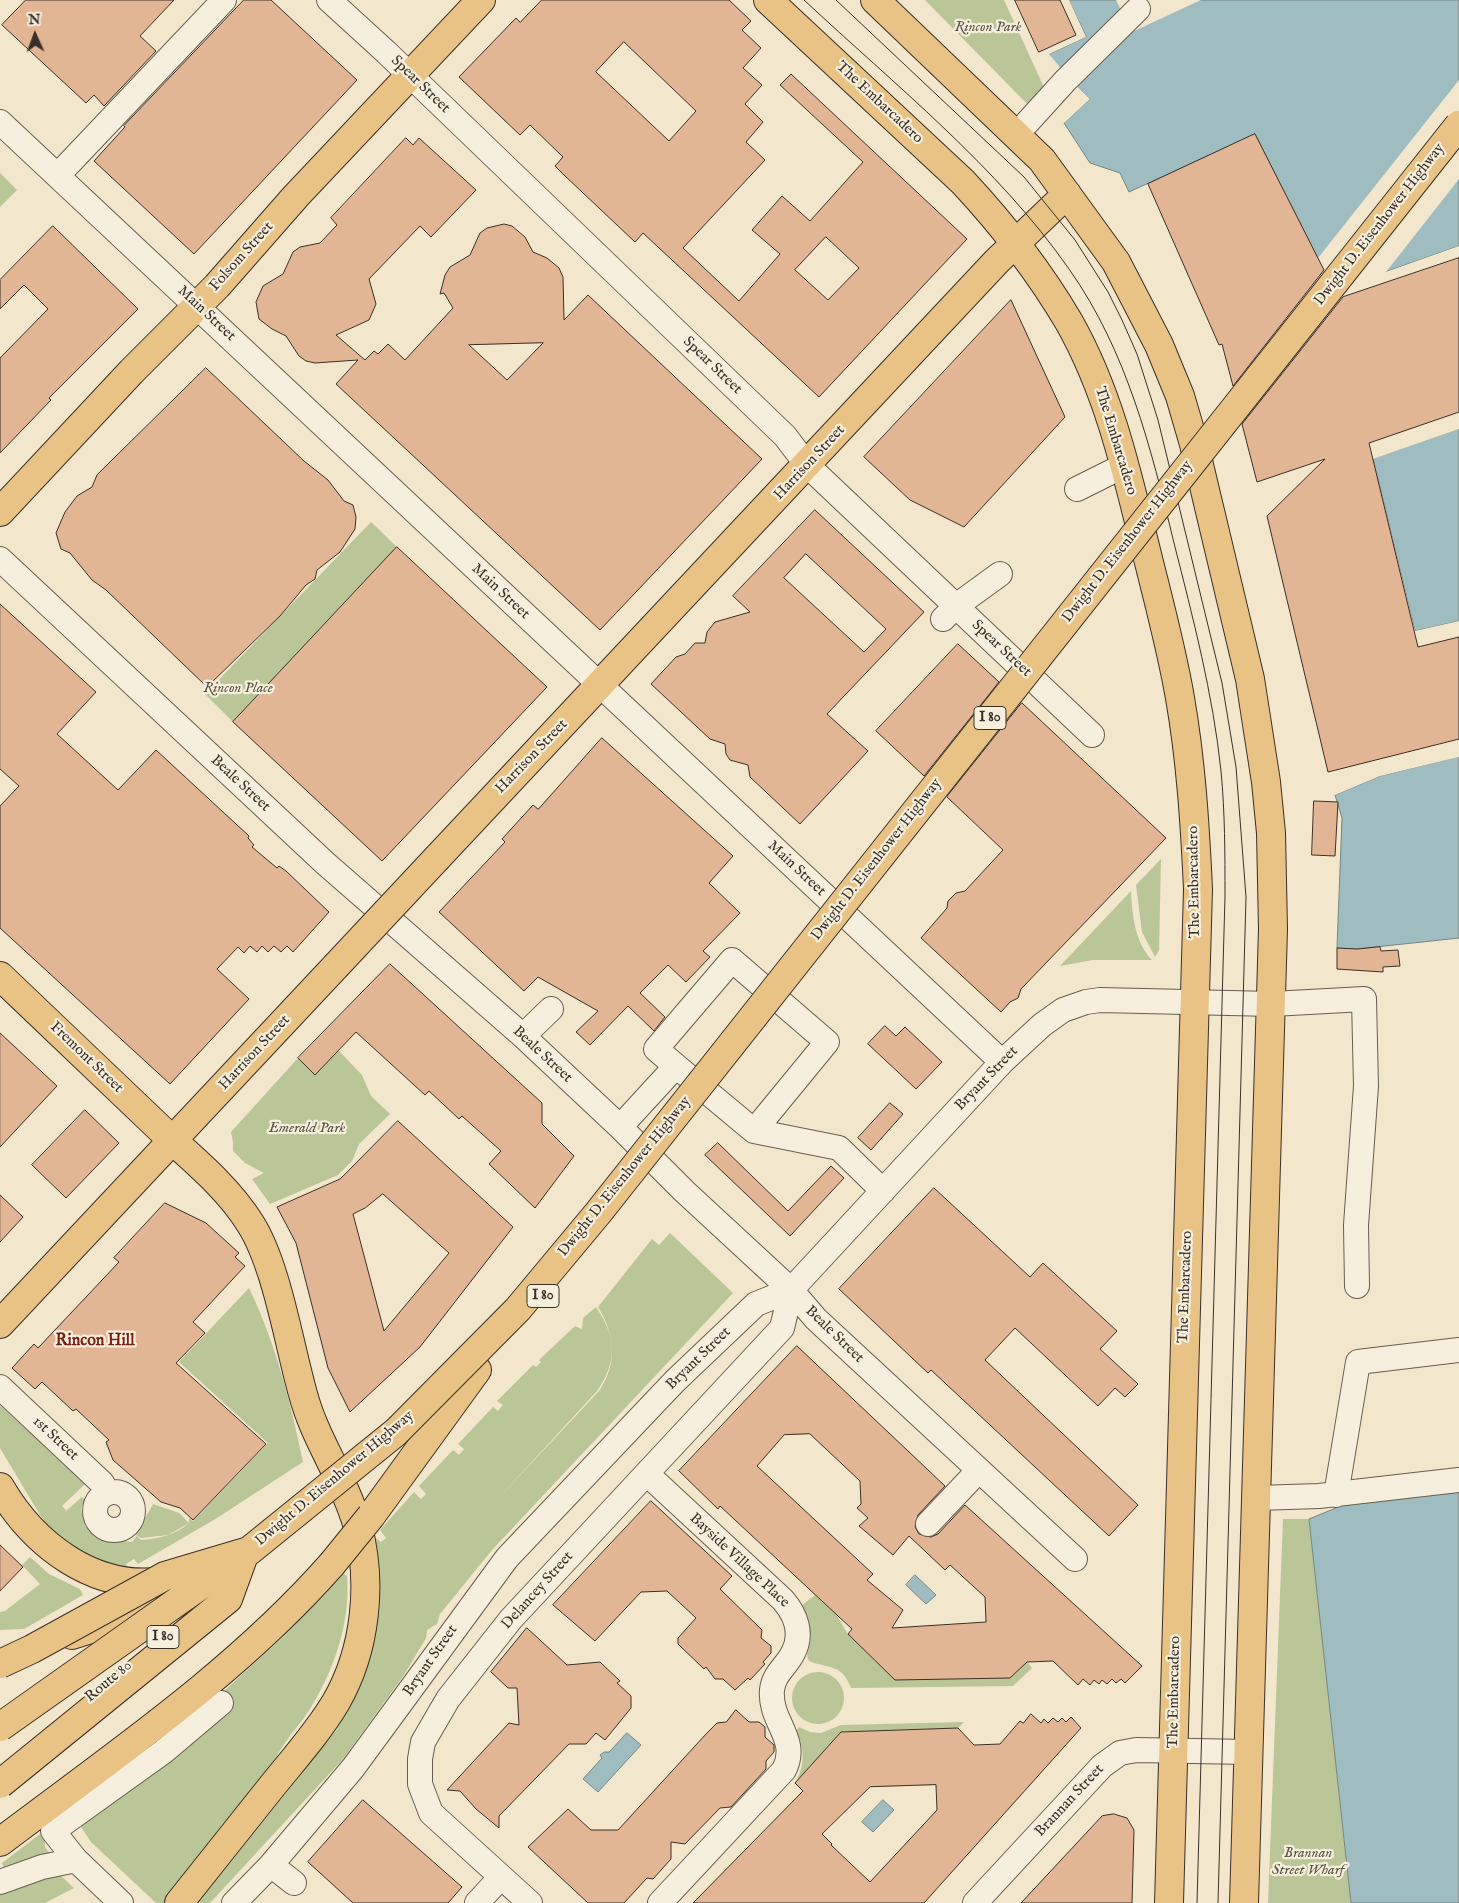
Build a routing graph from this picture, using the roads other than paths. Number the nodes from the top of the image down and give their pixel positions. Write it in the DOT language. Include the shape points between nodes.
graph roads {
  1 [pos="224,0"];
  2 [pos="328,0"];
  3 [pos="481,0"];
  4 [pos="768,0"];
  5 [pos="875,0"];
  6 [pos="1135,13"];
  7 [pos="410,75"];
  8 [pos="0,122"];
  9 [pos="1459,125"];
  10 [pos="1016,135"];
  11 [pos="1459,141"];
  12 [pos="58,175"];
  13 [pos="1067,194"];
  14 [pos="1015,243"];
  15 [pos="197,306"];
  16 [pos="807,465"];
  17 [pos="1125,465"];
  18 [pos="1077,489"];
  19 [pos="0,512"];
  20 [pos="0,559"];
  21 [pos="1000,574"];
  22 [pos="949,613"];
  23 [pos="600,686"];
  24 [pos="1092,735"];
  25 [pos="0,976"];
  26 [pos="1194,1002"];
  27 [pos="1272,1004"];
  28 [pos="551,1009"];
  29 [pos="522,1036"];
  30 [pos="1002,1062"];
  31 [pos="676,1066"];
  32 [pos="620,1127"];
  33 [pos="754,1131"];
  34 [pos="172,1140"];
  35 [pos="883,1190"];
  36 [pos="1357,1286"];
  37 [pos="790,1290"];
  38 [pos="0,1324"];
  39 [pos="1459,1350"];
  40 [pos="477,1370"];
  41 [pos="0,1387"];
  42 [pos="979,1470"];
  43 [pos="647,1474"];
  44 [pos="1459,1480"];
  45 [pos="0,1487"];
  46 [pos="108,1493"];
  47 [pos="1336,1495"];
  48 [pos="1257,1498"];
  49 [pos="310,1514"];
  50 [pos="928,1524"];
  51 [pos="246,1553"];
  52 [pos="1075,1559"];
  53 [pos="0,1653"];
  54 [pos="0,1664"];
  55 [pos="221,1703"];
  56 [pos="0,1727"];
  57 [pos="1174,1750"];
  58 [pos="1250,1752"];
  59 [pos="5,1766"];
  60 [pos="0,1784"];
  61 [pos="0,1842"];
  62 [pos="76,1860"];
  63 [pos="271,1865"];
  64 [pos="501,1877"];
  65 [pos="0,1882"];
  66 [pos="294,1883"];
  67 [pos="122,1903"];
  68 [pos="179,1903"];
  69 [pos="234,1903"];
  70 [pos="477,1903"];
  71 [pos="530,1903"];
  72 [pos="660,1903"];
  73 [pos="975,1903"];
  74 [pos="1169,1903"];
  75 [pos="1244,1903"];
  1 -- 12 [label="street"];
  2 -- 7 [label="street, Spear Street"];
  3 -- 7 [label="main road, Folsom Street"];
  4 -- 14 [label="main road, The Embarcadero" via="963,182"];
  5 -- 10 [label="main road"];
  6 -- 10 [label="street" via="1068,77"];
  7 -- 15 [label="main road, Folsom Street"];
  7 -- 16 [label="street, Spear Street" via="785,436"];
  8 -- 12 [label="street, Main Street"];
  9 -- 51 [label="main road, Dwight D. Eisenhower Highway / I 80, bridge" via="598,1213 518,1309 396,1432"];
  10 -- 13 [label="main road" via="1042,160"];
  11 -- 40 [label="main road, Dwight D. Eisenhower Highway / I 80" via="606,1219"];
  12 -- 15 [label="street, Main Street"];
  13 -- 14 [label="main road, Harrison Street"];
  13 -- 27 [label="main road" via="1116,262 1137,299 1180,396 1194,444 1239,627 1262,748 1273,879"];
  14 -- 16 [label="main road, Harrison Street"];
  14 -- 17 [label="main road, The Embarcadero" via="1069,323 1094,373"];
  15 -- 19 [label="main road, Folsom Street"];
  15 -- 23 [label="street, Main Street"];
  16 -- 22 [label="street, Spear Street"];
  16 -- 23 [label="main road, Harrison Street"];
  17 -- 18 [label="street"];
  17 -- 26 [label="main road, The Embarcadero" via="1170,648 1192,784 1198,889"];
  20 -- 29 [label="street, Beale Street" via="325,863"];
  21 -- 22 [label="street"];
  22 -- 24 [label="street, Spear Street"];
  23 -- 30 [label="street, Main Street"];
  23 -- 34 [label="main road, Harrison Street, bridge"];
  25 -- 34 [label="main road, Fremont Street"];
  26 -- 27 [label="street, Bryant Street"];
  26 -- 30 [label="street, Bryant Street" via="1086,1002 1063,1010 1042,1025"];
  26 -- 57 [label="main road, The Embarcadero"];
  27 -- 36 [label="street, Bryant Street" via="1364,999 1366,1086 1356,1225"];
  27 -- 48 [label="main road"];
  28 -- 29 [label="street"];
  29 -- 32 [label="street, Beale Street"];
  30 -- 35 [label="street, Bryant Street"];
  31 -- 32 [label="street"];
  31 -- 33 [label="street"];
  31 -- 33 [label="street" via="656,1049 732,960 827,1042"];
  32 -- 37 [label="street, Beale Street"];
  33 -- 35 [label="street" via="839,1148"];
  34 -- 38 [label="main road, Harrison Street"];
  34 -- 68 [label="main road, Fremont Street" via="229,1194 259,1239 308,1413 348,1499 361,1543 364,1604 353,1665 336,1702"];
  35 -- 37 [label="street, Bryant Street"];
  37 -- 42 [label="street, Beale Street" via="816,1319"];
  37 -- 43 [label="street, Delancey Street" via="782,1328"];
  37 -- 63 [label="street, Bryant Street" via="756,1304 675,1381 507,1558 353,1768"];
  39 -- 47 [label="street" via="1358,1362"];
  40 -- 49 [label="main road, Dwight D. Eisenhower Highway / I 80" via="371,1469"];
  40 -- 61 [label="main road, bridge" via="371,1516 277,1624 233,1663"];
  41 -- 46 [label="street, 1st Street"];
  42 -- 50 [label="street"];
  42 -- 52 [label="street, Beale Street"];
  43 -- 64 [label="street, Delancey Street" via="510,1619 448,1698 422,1742 420,1776 431,1813"];
  43 -- 72 [label="street, Bayside Village Place" via="783,1600 792,1610 798,1626 792,1654 775,1675 772,1689 773,1710 789,1744 790,1759 784,1770"];
  44 -- 47 [label="street"];
  45 -- 49 [label="main road" via="31,1528 67,1559 109,1578 141,1582 180,1577 220,1563"];
  47 -- 48 [label="street"];
  48 -- 58 [label="main road"];
  49 -- 53 [label="main road" via="248,1556 180,1594 101,1626"];
  49 -- 59 [label="main road, Route 80 / I 80"];
  51 -- 54 [label="main road, bridge" via="165,1576"];
  51 -- 56 [label="main road, Route 80 / I 80, bridge"];
  51 -- 60 [label="main road, bridge" via="228,1599"];
  55 -- 62 [label="street" via="163,1752 54,1831"];
  57 -- 58 [label="street, Brannan Street"];
  57 -- 73 [label="street, Brannan Street" via="1131,1750 1110,1759"];
  57 -- 74 [label="main road, The Embarcadero"];
  58 -- 75 [label="main road"];
  62 -- 65 [label="street" via="42,1867"];
  62 -- 67 [label="street"];
  63 -- 66 [label="street"];
  63 -- 69 [label="street, Bryant Street"];
  64 -- 70 [label="street"];
  64 -- 71 [label="street, Delancey Street"];
}
